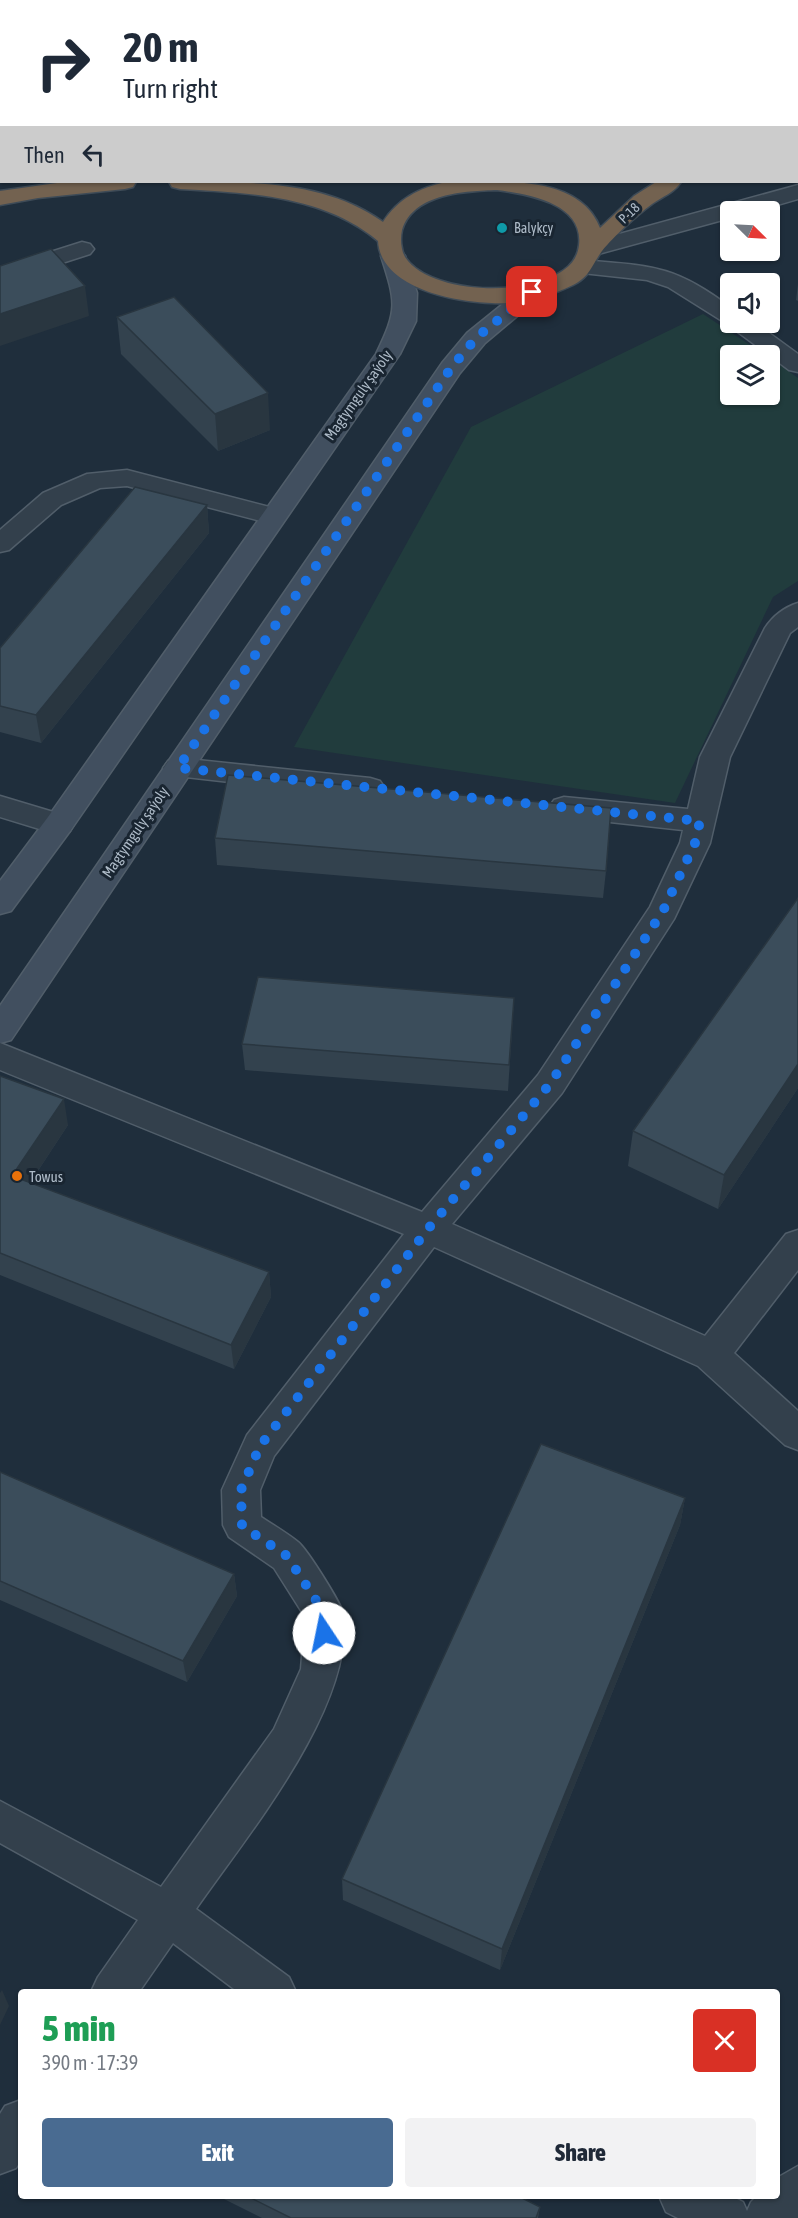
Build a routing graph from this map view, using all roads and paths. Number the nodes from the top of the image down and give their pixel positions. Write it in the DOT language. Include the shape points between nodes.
graph roads {
  1 [pos="115,183"];
  2 [pos="196,183"];
  3 [pos="480,183"];
  4 [pos="501,183"];
  5 [pos="669,183"];
  6 [pos="798,192"];
  7 [pos="0,198"];
  8 [pos="391,247"];
  9 [pos="82,249"];
  10 [pos="586,258"];
  11 [pos="0,276"];
  12 [pos="532,292"];
  13 [pos="720,311"];
  14 [pos="753,333"];
  15 [pos="798,365"];
  16 [pos="272,516"];
  17 [pos="0,544"];
  18 [pos="798,612"];
  19 [pos="178,768"];
  20 [pos="392,790"];
  21 [pos="534,804"];
  22 [pos="0,806"];
  23 [pos="700,821"];
  24 [pos="59,824"];
  25 [pos="0,903"];
  26 [pos="0,1031"];
  27 [pos="0,1056"];
  28 [pos="428,1229"];
  29 [pos="798,1244"];
  30 [pos="711,1355"];
  31 [pos="798,1434"];
  32 [pos="0,1821"];
  33 [pos="168,1914"];
  34 [pos="115,1989"];
  35 [pos="270,1989"];
  36 [pos="18,2126"];
  37 [pos="0,2152"];
  38 [pos="798,2189"];
  39 [pos="688,2199"];
  40 [pos="727,2218"];
  41 [pos="767,2218"];
  1 -- 7 [label="highway"];
  2 -- 8 [label="highway, P-18" via="309,198 342,208 368,222"];
  3 -- 8 [label="highway" via="434,192 409,204 393,220"];
  4 -- 10 [label="highway" via="558,198 579,212 591,230"];
  5 -- 10 [label="highway, P-18 / P-18" via="642,201"];
  6 -- 10 [label="street"];
  8 -- 12 [label="highway, P-18" via="409,273 434,286 465,294 499,296"];
  8 -- 16 [label="street, Magtymguly şaýoly" via="405,293 404,321 388,354"];
  9 -- 11 [label="street"];
  10 -- 12 [label="highway, P-18" via="560,282"];
  10 -- 13 [label="street" via="668,278"];
  12 -- 19 [label="street, Magtymguly şaýoly" via="476,338 451,368"];
  14 -- 15 [label="street"];
  16 -- 17 [label="street" via="127,478 96,480 52,499"];
  16 -- 24 [label="street, Magtymguly şaýoly"];
  18 -- 23 [label="street" via="779,628 715,757"];
  19 -- 20 [label="street"];
  19 -- 26 [label="street, Magtymguly şaýoly"];
  21 -- 23 [label="street"];
  22 -- 24 [label="street"];
  23 -- 28 [label="street" via="695,843 663,911 550,1084"];
  24 -- 25 [label="street, Magtymguly şaýoly"];
  27 -- 28 [label="street"];
  28 -- 30 [label="street"];
  28 -- 33 [label="street" via="260,1446 241,1490 242,1526 287,1556 325,1614 321,1669 288,1743"];
  29 -- 30 [label="street"];
  30 -- 31 [label="street"];
  32 -- 33 [label="street"];
  33 -- 34 [label="street"];
  33 -- 35 [label="street"];
  36 -- 37 [label="street"];
  38 -- 41 [label="street"];
  39 -- 40 [label="street"];
}
